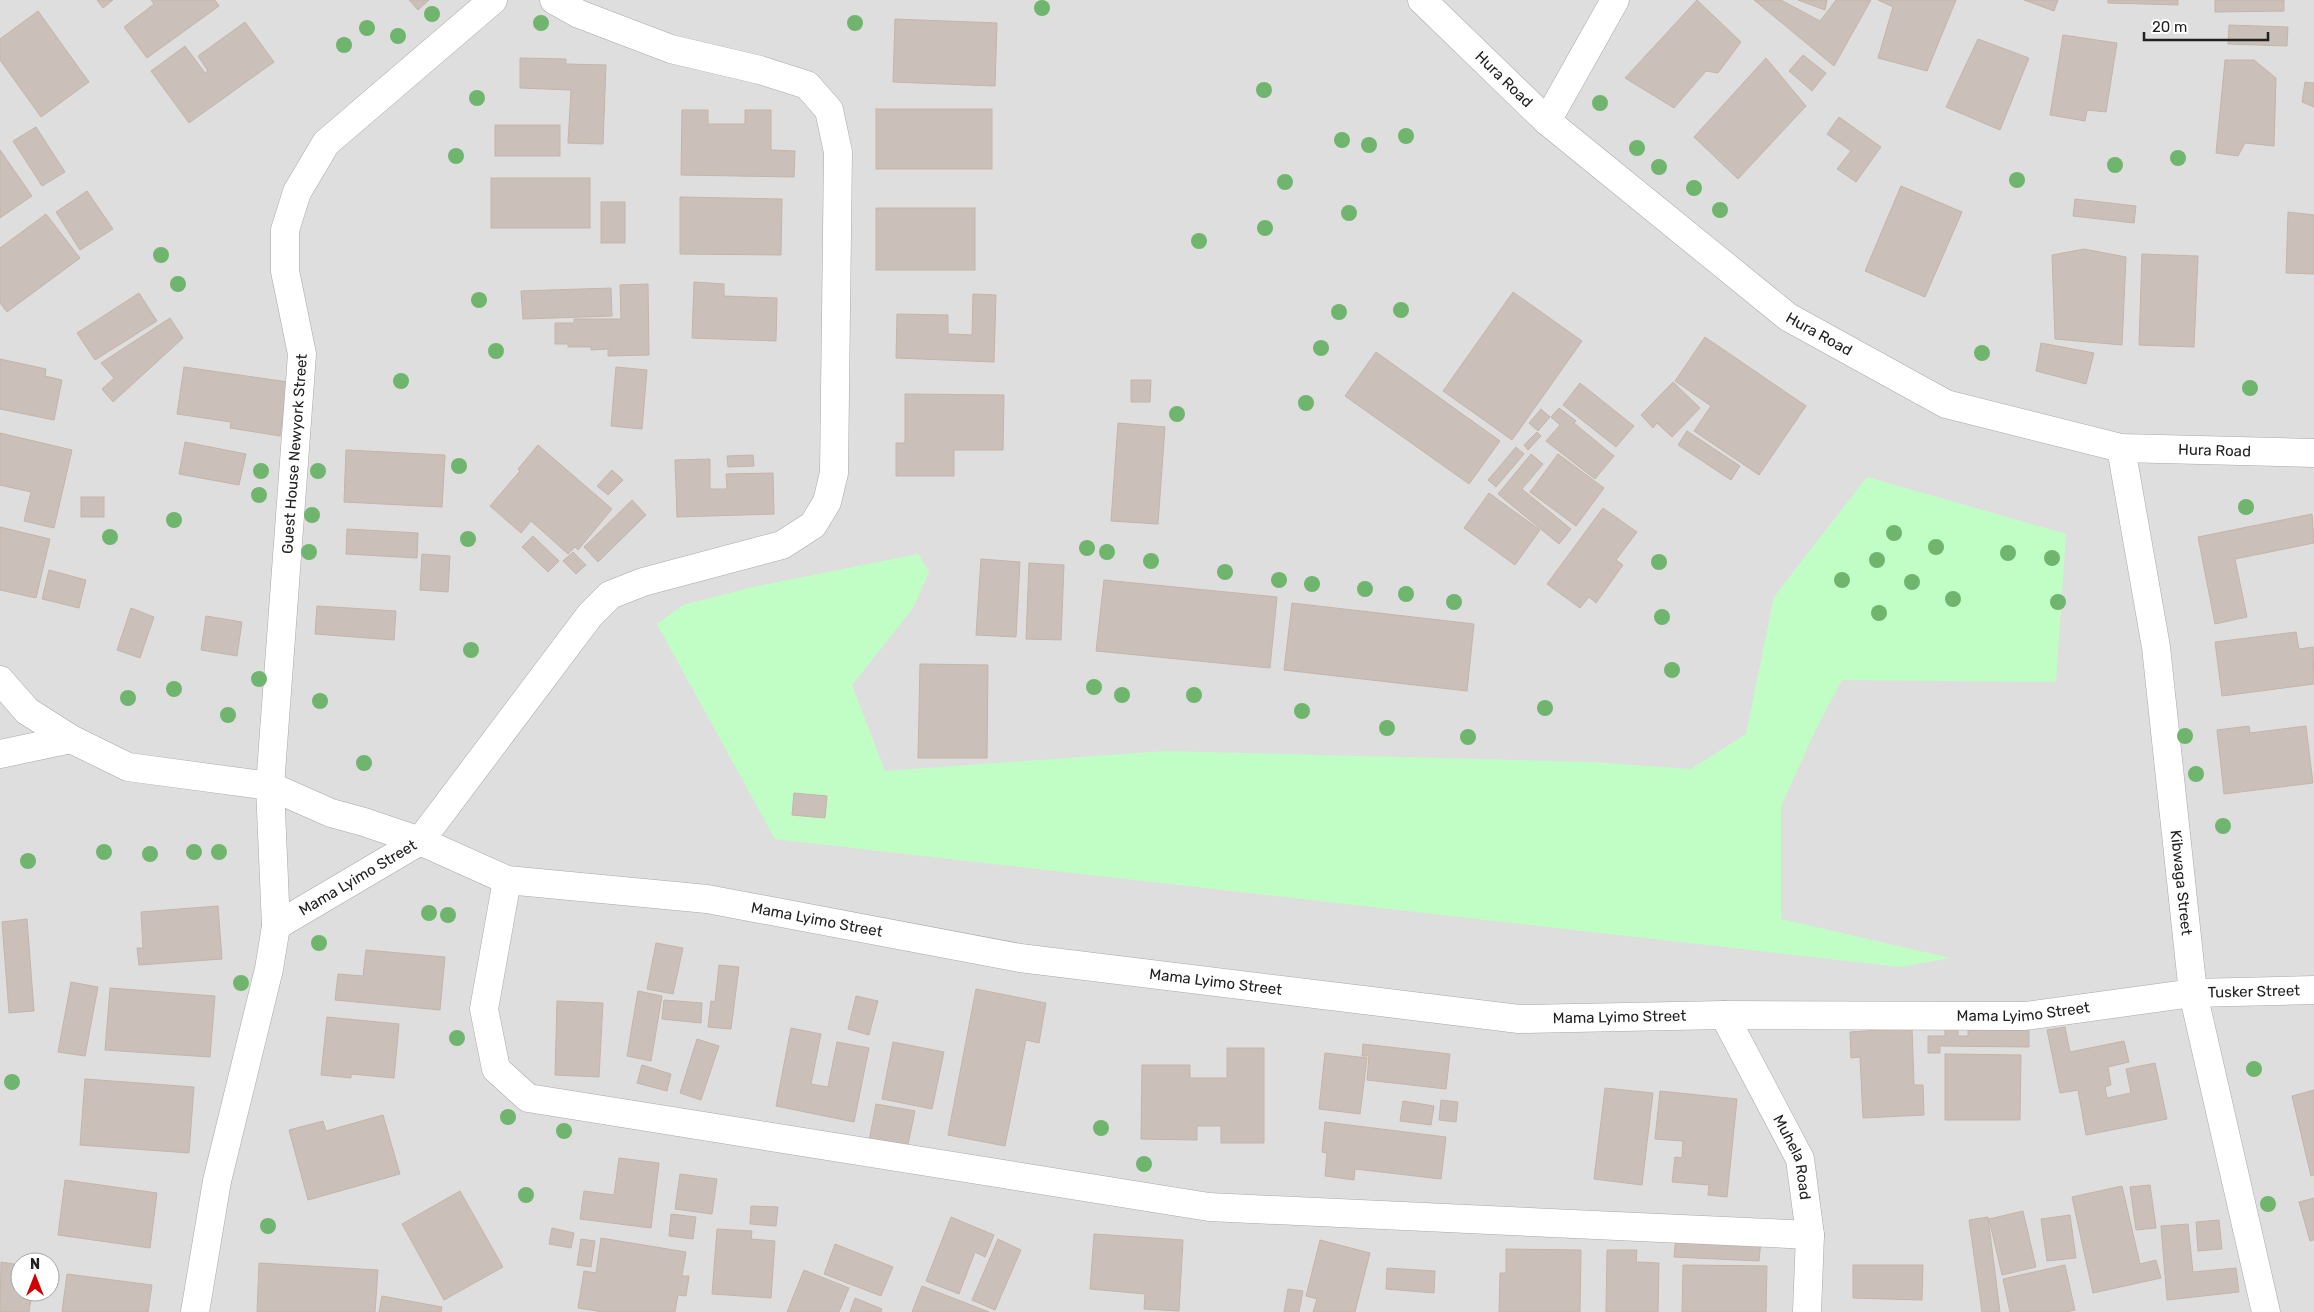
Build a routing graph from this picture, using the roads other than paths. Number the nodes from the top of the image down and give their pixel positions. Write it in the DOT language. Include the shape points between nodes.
graph roads {
  1 [pos="493,0"];
  2 [pos="554,0"];
  3 [pos="1422,0"];
  4 [pos="1615,0"];
  5 [pos="1547,121"];
  6 [pos="2121,448"];
  7 [pos="2314,453"];
  8 [pos="0,680"];
  9 [pos="71,739"];
  10 [pos="0,754"];
  11 [pos="270,786"];
  12 [pos="420,841"];
  13 [pos="507,880"];
  14 [pos="276,926"];
  15 [pos="2314,990"];
  16 [pos="2193,993"];
  17 [pos="1724,1015"];
  18 [pos="1810,1235"];
  19 [pos="194,1312"];
  20 [pos="1807,1312"];
  21 [pos="2266,1312"];
  1 -- 11 [label="street, Guest House Newyork Street" via="326,143 297,192 285,230 285,271 302,354"];
  2 -- 12 [label="street" via="579,14 671,49 807,85 829,110 838,152 834,474 827,502 812,525 782,545 642,582 610,595 590,615"];
  3 -- 5 [label="street, Hura Road"];
  4 -- 5 [label="street"];
  5 -- 6 [label="street, Hura Road" via="1788,317 1946,404"];
  6 -- 7 [label="street, Hura Road"];
  6 -- 16 [label="street, Kibwaga Street" via="2156,647"];
  8 -- 9 [label="street" via="27,711"];
  9 -- 10 [label="street"];
  9 -- 11 [label="street" via="128,767"];
  11 -- 12 [label="street" via="330,813"];
  11 -- 14 [label="street, Mama Lyimo Street"];
  12 -- 13 [label="street, Mama Lyimo Street"];
  12 -- 14 [label="street, Mama Lyimo Street"];
  13 -- 17 [label="street, Mama Lyimo Street" via="707,899 1020,958 1519,1020"];
  13 -- 18 [label="street" via="484,1008 496,1069 528,1098 1209,1207"];
  14 -- 19 [label="street, Mama Lyimo Street" via="269,969 217,1181"];
  15 -- 16 [label="street, Tusker Street"];
  16 -- 17 [label="street, Mama Lyimo Street" via="2026,1016"];
  16 -- 21 [label="street, Kibwaga Street"];
  17 -- 18 [label="street, Muhela Road" via="1800,1159"];
  18 -- 20 [label="street, Muhela Road"];
}
